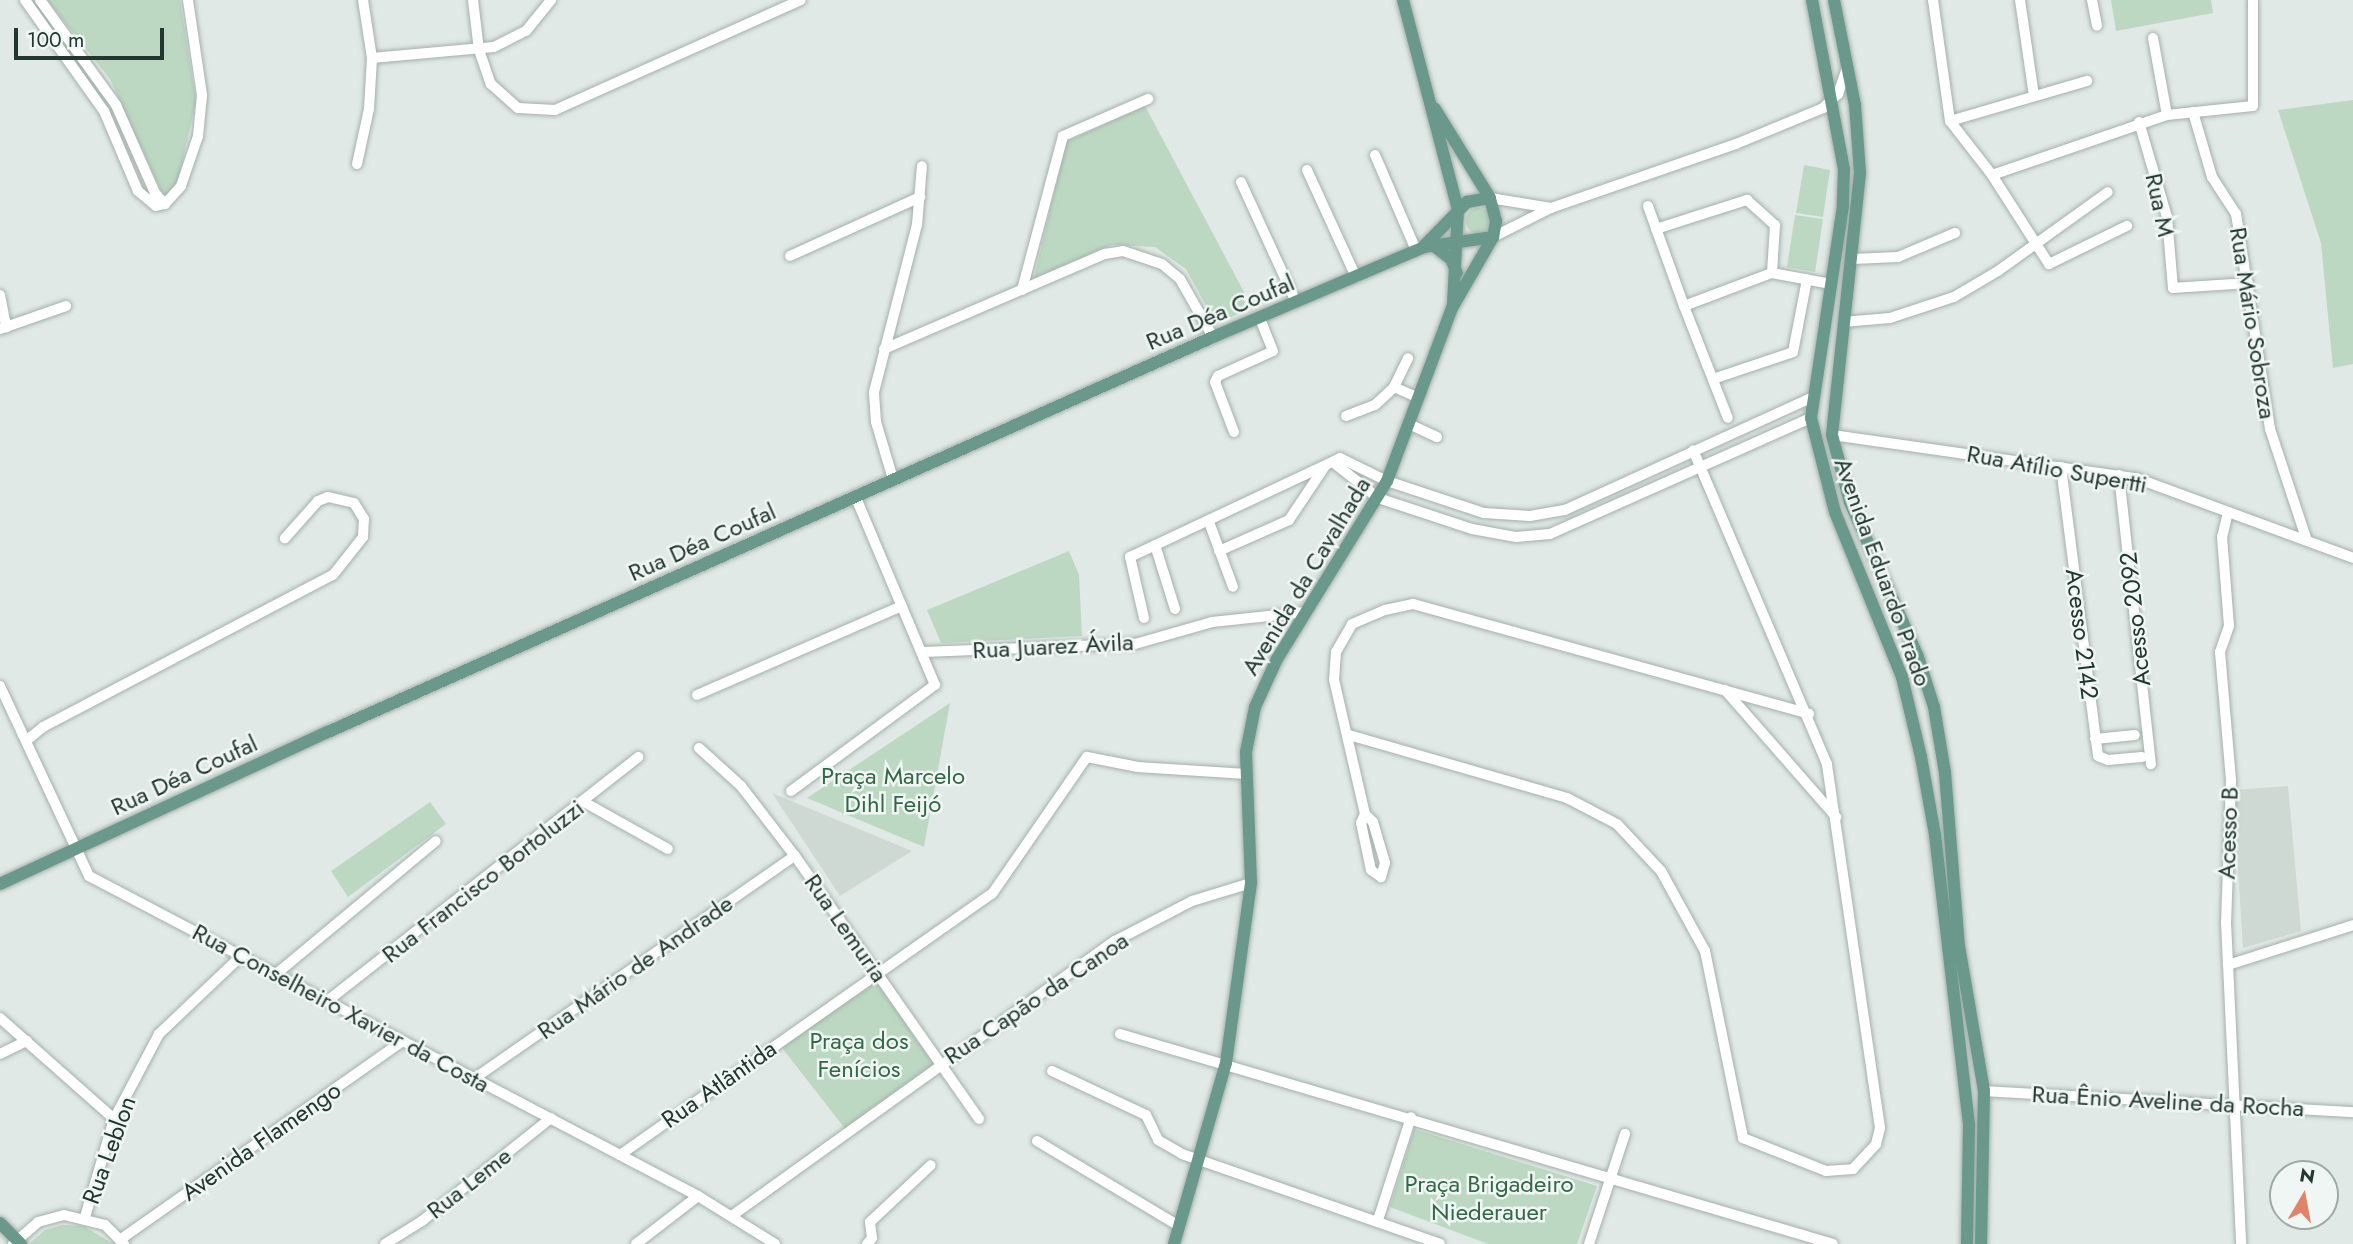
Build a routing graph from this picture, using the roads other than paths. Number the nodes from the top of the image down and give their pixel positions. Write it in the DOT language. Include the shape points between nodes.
graph roads {
  1 [pos="25,0"];
  2 [pos="40,0"];
  3 [pos="188,0"];
  4 [pos="363,0"];
  5 [pos="473,0"];
  6 [pos="551,0"];
  7 [pos="801,0"];
  8 [pos="1402,0"];
  9 [pos="1409,0"];
  10 [pos="1812,0"];
  11 [pos="1834,0"];
  12 [pos="1933,0"];
  13 [pos="2020,0"];
  14 [pos="2092,0"];
  15 [pos="2253,0"];
  16 [pos="1408,20"];
  17 [pos="2096,26"];
  18 [pos="2153,38"];
  19 [pos="479,50"];
  20 [pos="372,58"];
  21 [pos="1848,65"];
  22 [pos="2087,81"];
  23 [pos="2034,96"];
  24 [pos="1148,99"];
  25 [pos="1833,101"];
  26 [pos="1435,109"];
  27 [pos="2193,112"];
  28 [pos="2166,115"];
  29 [pos="1950,121"];
  30 [pos="2139,122"];
  31 [pos="1375,155"];
  32 [pos="357,164"];
  33 [pos="922,166"];
  34 [pos="1307,170"];
  35 [pos="1992,176"];
  36 [pos="1241,182"];
  37 [pos="2108,192"];
  38 [pos="920,197"];
  39 [pos="1490,198"];
  40 [pos="165,204"];
  41 [pos="1648,206"];
  42 [pos="1551,208"];
  43 [pos="1458,209"];
  44 [pos="2127,226"];
  45 [pos="1656,229"];
  46 [pos="1955,233"];
  47 [pos="1493,237"];
  48 [pos="1460,240"];
  49 [pos="2036,244"];
  50 [pos="1424,247"];
  51 [pos="790,256"];
  52 [pos="1853,259"];
  53 [pos="1457,273"];
  54 [pos="1772,273"];
  55 [pos="1356,277"];
  56 [pos="1810,280"];
  57 [pos="1831,284"];
  58 [pos="2248,284"];
  59 [pos="1022,290"];
  60 [pos="0,295"];
  61 [pos="1296,302"];
  62 [pos="66,306"];
  63 [pos="1684,306"];
  64 [pos="1452,308"];
  65 [pos="1259,317"];
  66 [pos="1843,322"];
  67 [pos="3,328"];
  68 [pos="1213,337"];
  69 [pos="884,349"];
  70 [pos="1408,358"];
  71 [pos="1713,379"];
  72 [pos="1394,387"];
  73 [pos="1419,398"];
  74 [pos="1811,398"];
  75 [pos="1346,416"];
  76 [pos="1728,418"];
  77 [pos="1811,418"];
  78 [pos="1409,424"];
  79 [pos="1234,432"];
  80 [pos="1832,435"];
  81 [pos="1437,437"];
  82 [pos="1693,450"];
  83 [pos="1329,464"];
  84 [pos="1393,465"];
  85 [pos="2061,467"];
  86 [pos="1702,469"];
  87 [pos="1364,470"];
  88 [pos="2119,475"];
  89 [pos="893,479"];
  90 [pos="1387,481"];
  91 [pos="1355,483"];
  92 [pos="855,496"];
  93 [pos="1378,498"];
  94 [pos="2228,512"];
  95 [pos="1209,522"];
  96 [pos="285,537"];
  97 [pos="2306,538"];
  98 [pos="1155,545"];
  99 [pos="1219,551"];
  100 [pos="2353,558"];
  101 [pos="1233,587"];
  102 [pos="902,606"];
  103 [pos="1175,609"];
  104 [pos="1306,611"];
  105 [pos="1143,618"];
  106 [pos="923,652"];
  107 [pos="1924,675"];
  108 [pos="1903,681"];
  109 [pos="0,686"];
  110 [pos="1723,688"];
  111 [pos="697,695"];
  112 [pos="1809,714"];
  113 [pos="1349,735"];
  114 [pos="2135,735"];
  115 [pos="2095,739"];
  116 [pos="27,740"];
  117 [pos="699,748"];
  118 [pos="638,757"];
  119 [pos="1945,773"];
  120 [pos="1246,774"];
  121 [pos="1924,776"];
  122 [pos="791,791"];
  123 [pos="584,802"];
  124 [pos="1365,814"];
  125 [pos="1838,819"];
  126 [pos="436,841"];
  127 [pos="76,848"];
  128 [pos="668,849"];
  129 [pos="795,856"];
  130 [pos="1251,883"];
  131 [pos="0,884"];
  132 [pos="2353,926"];
  133 [pos="240,957"];
  134 [pos="2228,965"];
  135 [pos="878,973"];
  136 [pos="275,975"];
  137 [pos="326,1002"];
  138 [pos="0,1018"];
  139 [pos="1120,1034"];
  140 [pos="27,1041"];
  141 [pos="401,1042"];
  142 [pos="1961,1047"];
  143 [pos="0,1054"];
  144 [pos="941,1062"];
  145 [pos="1226,1063"];
  146 [pos="1052,1071"];
  147 [pos="475,1078"];
  148 [pos="1966,1091"];
  149 [pos="1983,1091"];
  150 [pos="2234,1103"];
  151 [pos="2353,1112"];
  152 [pos="1411,1117"];
  153 [pos="551,1118"];
  154 [pos="114,1119"];
  155 [pos="979,1119"];
  156 [pos="1625,1134"];
  157 [pos="1037,1141"];
  158 [pos="620,1154"];
  159 [pos="1199,1161"];
  160 [pos="931,1165"];
  161 [pos="1612,1176"];
  162 [pos="698,1196"];
  163 [pos="733,1215"];
  164 [pos="85,1217"];
  165 [pos="1378,1220"];
  166 [pos="0,1223"];
  167 [pos="1180,1226"];
  168 [pos="17,1242"];
  169 [pos="123,1242"];
  170 [pos="34,1244"];
  171 [pos="385,1244"];
  172 [pos="636,1244"];
  173 [pos="775,1244"];
  174 [pos="867,1244"];
  175 [pos="1174,1244"];
  176 [pos="1440,1244"];
  177 [pos="1589,1244"];
  178 [pos="1833,1244"];
  179 [pos="1967,1244"];
  180 [pos="1982,1244"];
  181 [pos="2241,1244"];
  1 -- 40 [label="street" via="104,111 138,191 156,206"];
  2 -- 40 [label="street" via="116,105 155,193"];
  3 -- 40 [label="street" via="202,96 198,136 181,186"];
  4 -- 20 [label="street"];
  5 -- 19 [label="street"];
  6 -- 19 [label="street" via="526,31"];
  7 -- 19 [label="street" via="555,110 518,108 491,84"];
  8 -- 16 [label="main road, Avenida da Cavalhada"];
  9 -- 16 [label="main road"];
  10 -- 25 [label="main road, Avenida Eduardo Prado"];
  11 -- 21 [label="main road, Avenida Eduardo Prado"];
  12 -- 29 [label="street"];
  13 -- 23 [label="street"];
  14 -- 17 [label="street"];
  15 -- 27 [label="street" via="2253,106"];
  16 -- 26 [label="main road, Avenida da Cavalhada"];
  18 -- 28 [label="street"];
  19 -- 20 [label="street"];
  20 -- 32 [label="street" via="369,109"];
  21 -- 25 [label="street"];
  21 -- 52 [label="main road, Avenida Eduardo Prado" via="1860,173"];
  22 -- 23 [label="street"];
  23 -- 29 [label="street"];
  24 -- 59 [label="street" via="1063,136"];
  25 -- 42 [label="street, Rua Déa Coufal" via="1736,144"];
  25 -- 57 [label="main road, Avenida Eduardo Prado" via="1844,169"];
  26 -- 39 [label="main road, Avenida da Cavalhada"];
  26 -- 43 [label="main road, Avenida da Cavalhada"];
  27 -- 28 [label="street"];
  27 -- 58 [label="street, Rua Mário Sobroza" via="2212,177 2236,214"];
  28 -- 30 [label="street"];
  29 -- 35 [label="street"];
  30 -- 35 [label="street"];
  30 -- 58 [label="street, Rua M" via="2167,217 2174,289"];
  31 -- 50 [label="street"];
  33 -- 38 [label="street"];
  34 -- 55 [label="street"];
  35 -- 49 [label="street"];
  36 -- 61 [label="street"];
  37 -- 49 [label="street"];
  38 -- 51 [label="street"];
  38 -- 69 [label="street" via="917,225"];
  39 -- 42 [label="street, Rua Déa Coufal"];
  39 -- 43 [label="main road, Rua Déa Coufal" via="1477,198"];
  39 -- 47 [label="main road, Avenida da Cavalhada" via="1496,221"];
  41 -- 45 [label="street"];
  42 -- 47 [label="street, Rua Déa Coufal"];
  43 -- 48 [label="main road, Avenida da Cavalhada"];
  43 -- 50 [label="main road, Rua Déa Coufal"];
  44 -- 49 [label="street" via="2049,264"];
  45 -- 54 [label="street" via="1747,200 1775,225"];
  45 -- 63 [label="street"];
  46 -- 52 [label="street" via="1898,257"];
  47 -- 48 [label="main road, Rua Déa Coufal"];
  47 -- 64 [label="main road, Avenida da Cavalhada"];
  48 -- 50 [label="main road, Rua Déa Coufal"];
  48 -- 53 [label="main road, Avenida da Cavalhada"];
  49 -- 66 [label="street" via="1954,296 1890,318"];
  50 -- 53 [label="main road" via="1451,260"];
  50 -- 55 [label="main road, Rua Déa Coufal"];
  52 -- 66 [label="main road, Avenida Eduardo Prado"];
  53 -- 64 [label="main road, Avenida da Cavalhada"];
  54 -- 56 [label="street"];
  54 -- 63 [label="street"];
  55 -- 61 [label="main road, Rua Déa Coufal"];
  56 -- 57 [label="street"];
  56 -- 71 [label="street" via="1793,352"];
  57 -- 74 [label="main road, Avenida Eduardo Prado"];
  58 -- 97 [label="street, Rua Mário Sobroza" via="2270,429"];
  59 -- 68 [label="street" via="1105,254 1142,254 1180,279"];
  59 -- 69 [label="street"];
  60 -- 67 [label="street"];
  61 -- 65 [label="main road, Rua Déa Coufal"];
  62 -- 67 [label="street"];
  63 -- 71 [label="street"];
  64 -- 73 [label="main road, Avenida da Cavalhada"];
  65 -- 68 [label="main road, Rua Déa Coufal"];
  65 -- 79 [label="street" via="1273,351 1215,382"];
  66 -- 80 [label="main road, Avenida Eduardo Prado"];
  68 -- 89 [label="main road, Rua Déa Coufal"];
  69 -- 89 [label="street" via="873,392 876,422"];
  70 -- 72 [label="street"];
  71 -- 76 [label="street"];
  72 -- 73 [label="street"];
  72 -- 75 [label="street" via="1375,405"];
  73 -- 78 [label="main road, Avenida da Cavalhada"];
  74 -- 77 [label="main road, Avenida Eduardo Prado"];
  74 -- 82 [label="street"];
  77 -- 86 [label="street"];
  77 -- 108 [label="main road, Avenida Eduardo Prado" via="1835,512"];
  78 -- 81 [label="street"];
  78 -- 84 [label="main road, Avenida da Cavalhada"];
  80 -- 85 [label="street, Rua Atílio Supertti"];
  80 -- 107 [label="main road, Avenida Eduardo Prado" via="1850,502"];
  82 -- 86 [label="street"];
  82 -- 90 [label="street" via="1565,510 1530,516 1484,513"];
  83 -- 87 [label="street" via="1346,458"];
  83 -- 91 [label="street"];
  83 -- 95 [label="street"];
  83 -- 99 [label="street" via="1289,520"];
  84 -- 87 [label="street"];
  84 -- 90 [label="main road, Avenida da Cavalhada"];
  85 -- 88 [label="street, Rua Atílio Supertti"];
  85 -- 115 [label="street, Acesso 2142"];
  86 -- 93 [label="street" via="1550,534 1516,537 1472,529"];
  86 -- 112 [label="street"];
  87 -- 90 [label="street"];
  87 -- 91 [label="street"];
  88 -- 94 [label="street, Rua Atílio Supertti"];
  88 -- 115 [label="street, Acesso 2092" via="2147,761 2102,760"];
  89 -- 92 [label="main road, Rua Déa Coufal"];
  90 -- 93 [label="main road, Avenida da Cavalhada"];
  91 -- 93 [label="street"];
  92 -- 102 [label="street"];
  92 -- 127 [label="main road, Rua Déa Coufal"];
  93 -- 104 [label="main road, Avenida da Cavalhada"];
  94 -- 97 [label="street, Rua Atílio Supertti"];
  94 -- 134 [label="street, Acesso B" via="2222,537 2229,626 2220,652 2231,781"];
  95 -- 98 [label="street"];
  95 -- 99 [label="street"];
  96 -- 116 [label="street" via="318,501 328,497 354,503 364,519 363,537 333,575 43,726"];
  97 -- 100 [label="street, Rua Atílio Supertti"];
  98 -- 103 [label="street"];
  98 -- 105 [label="street" via="1128,560"];
  99 -- 101 [label="street"];
  102 -- 106 [label="street"];
  102 -- 111 [label="street"];
  104 -- 106 [label="street, Rua Juarez Ávila" via="1212,622 1135,645"];
  104 -- 120 [label="main road, Avenida da Cavalhada" via="1255,707"];
  106 -- 122 [label="street" via="935,685"];
  107 -- 108 [label="main road"];
  107 -- 119 [label="main road, Avenida Eduardo Prado"];
  108 -- 121 [label="main road, Avenida Eduardo Prado"];
  109 -- 116 [label="street, Rua Conselheiro Xavier da Costa"];
  110 -- 112 [label="street"];
  110 -- 113 [label="street" via="1413,604 1352,624 1336,652 1334,680"];
  110 -- 125 [label="street"];
  112 -- 125 [label="street" via="1827,764"];
  113 -- 124 [label="street"];
  113 -- 125 [label="street" via="1567,798 1617,824 1661,871 1705,951 1743,1138 1835,1173 1853,1169 1867,1157 1880,1128"];
  114 -- 115 [label="street"];
  116 -- 127 [label="street, Rua Conselheiro Xavier da Costa"];
  117 -- 129 [label="street, Rua Lemuria" via="741,786"];
  118 -- 123 [label="street, Rua Francisco Bortoluzzi"];
  119 -- 121 [label="main road"];
  119 -- 149 [label="main road, Avenida Eduardo Prado" via="1959,946"];
  120 -- 130 [label="main road, Avenida da Cavalhada"];
  120 -- 135 [label="street, Rua Atlântida" via="1138,767 1087,757 992,894"];
  121 -- 142 [label="main road, Avenida Eduardo Prado"];
  123 -- 128 [label="street"];
  123 -- 137 [label="street, Rua Francisco Bortoluzzi"];
  124 -- 124 [label="street" via="1361,823 1371,870 1381,877 1384,863 1373,822"];
  126 -- 136 [label="street"];
  127 -- 131 [label="main road, Rua Déa Coufal"];
  127 -- 133 [label="street, Rua Conselheiro Xavier da Costa" via="89,876"];
  129 -- 135 [label="street, Rua Lemuria"];
  129 -- 147 [label="street, Rua Mário de Andrade"];
  130 -- 144 [label="street, Rua Capão da Canoa" via="1192,901 1115,941"];
  130 -- 145 [label="main road, Avenida da Cavalhada"];
  132 -- 134 [label="street"];
  133 -- 136 [label="street, Rua Conselheiro Xavier da Costa"];
  133 -- 154 [label="street, Rua Leblon" via="159,1034"];
  134 -- 150 [label="street, Acesso B"];
  135 -- 144 [label="street, Rua Lemuria"];
  135 -- 158 [label="street, Rua Atlântida"];
  136 -- 137 [label="street, Rua Conselheiro Xavier da Costa"];
  137 -- 141 [label="street, Rua Conselheiro Xavier da Costa"];
  138 -- 140 [label="street"];
  139 -- 145 [label="street"];
  140 -- 143 [label="street"];
  140 -- 154 [label="street"];
  141 -- 147 [label="street, Rua Conselheiro Xavier da Costa"];
  141 -- 169 [label="street, Avenida Flamengo"];
  142 -- 148 [label="main road, Avenida Eduardo Prado"];
  142 -- 149 [label="main road"];
  144 -- 155 [label="street, Rua Lemuria"];
  144 -- 163 [label="street, Rua Capão da Canoa"];
  145 -- 152 [label="street"];
  145 -- 159 [label="main road, Avenida da Cavalhada"];
  146 -- 159 [label="street" via="1146,1115 1158,1140"];
  147 -- 153 [label="street, Rua Conselheiro Xavier da Costa"];
  148 -- 149 [label="main road"];
  148 -- 179 [label="main road, Avenida Eduardo Prado"];
  149 -- 150 [label="street, Rua Ênio Aveline da Rocha"];
  149 -- 180 [label="main road, Avenida Eduardo Prado"];
  150 -- 151 [label="street, Rua Ênio Aveline da Rocha"];
  150 -- 181 [label="street, Acesso B"];
  152 -- 161 [label="street"];
  152 -- 165 [label="street"];
  153 -- 158 [label="street, Rua Conselheiro Xavier da Costa"];
  153 -- 171 [label="street, Rua Leme" via="422,1221"];
  154 -- 164 [label="street, Rua Leblon"];
  156 -- 161 [label="street"];
  157 -- 167 [label="street"];
  158 -- 162 [label="street, Rua Conselheiro Xavier da Costa"];
  159 -- 165 [label="street"];
  159 -- 167 [label="main road, Avenida da Cavalhada"];
  160 -- 174 [label="street" via="870,1222 872,1238"];
  161 -- 177 [label="street"];
  161 -- 178 [label="street"];
  162 -- 163 [label="street, Rua Conselheiro Xavier da Costa"];
  162 -- 172 [label="street"];
  163 -- 173 [label="street, Rua Conselheiro Xavier da Costa"];
  164 -- 168 [label="street" via="64,1215 38,1222"];
  164 -- 169 [label="street" via="105,1225"];
  165 -- 176 [label="street"];
  166 -- 168 [label="main road"];
  167 -- 175 [label="main road, Avenida da Cavalhada"];
  168 -- 170 [label="main road"];
}
